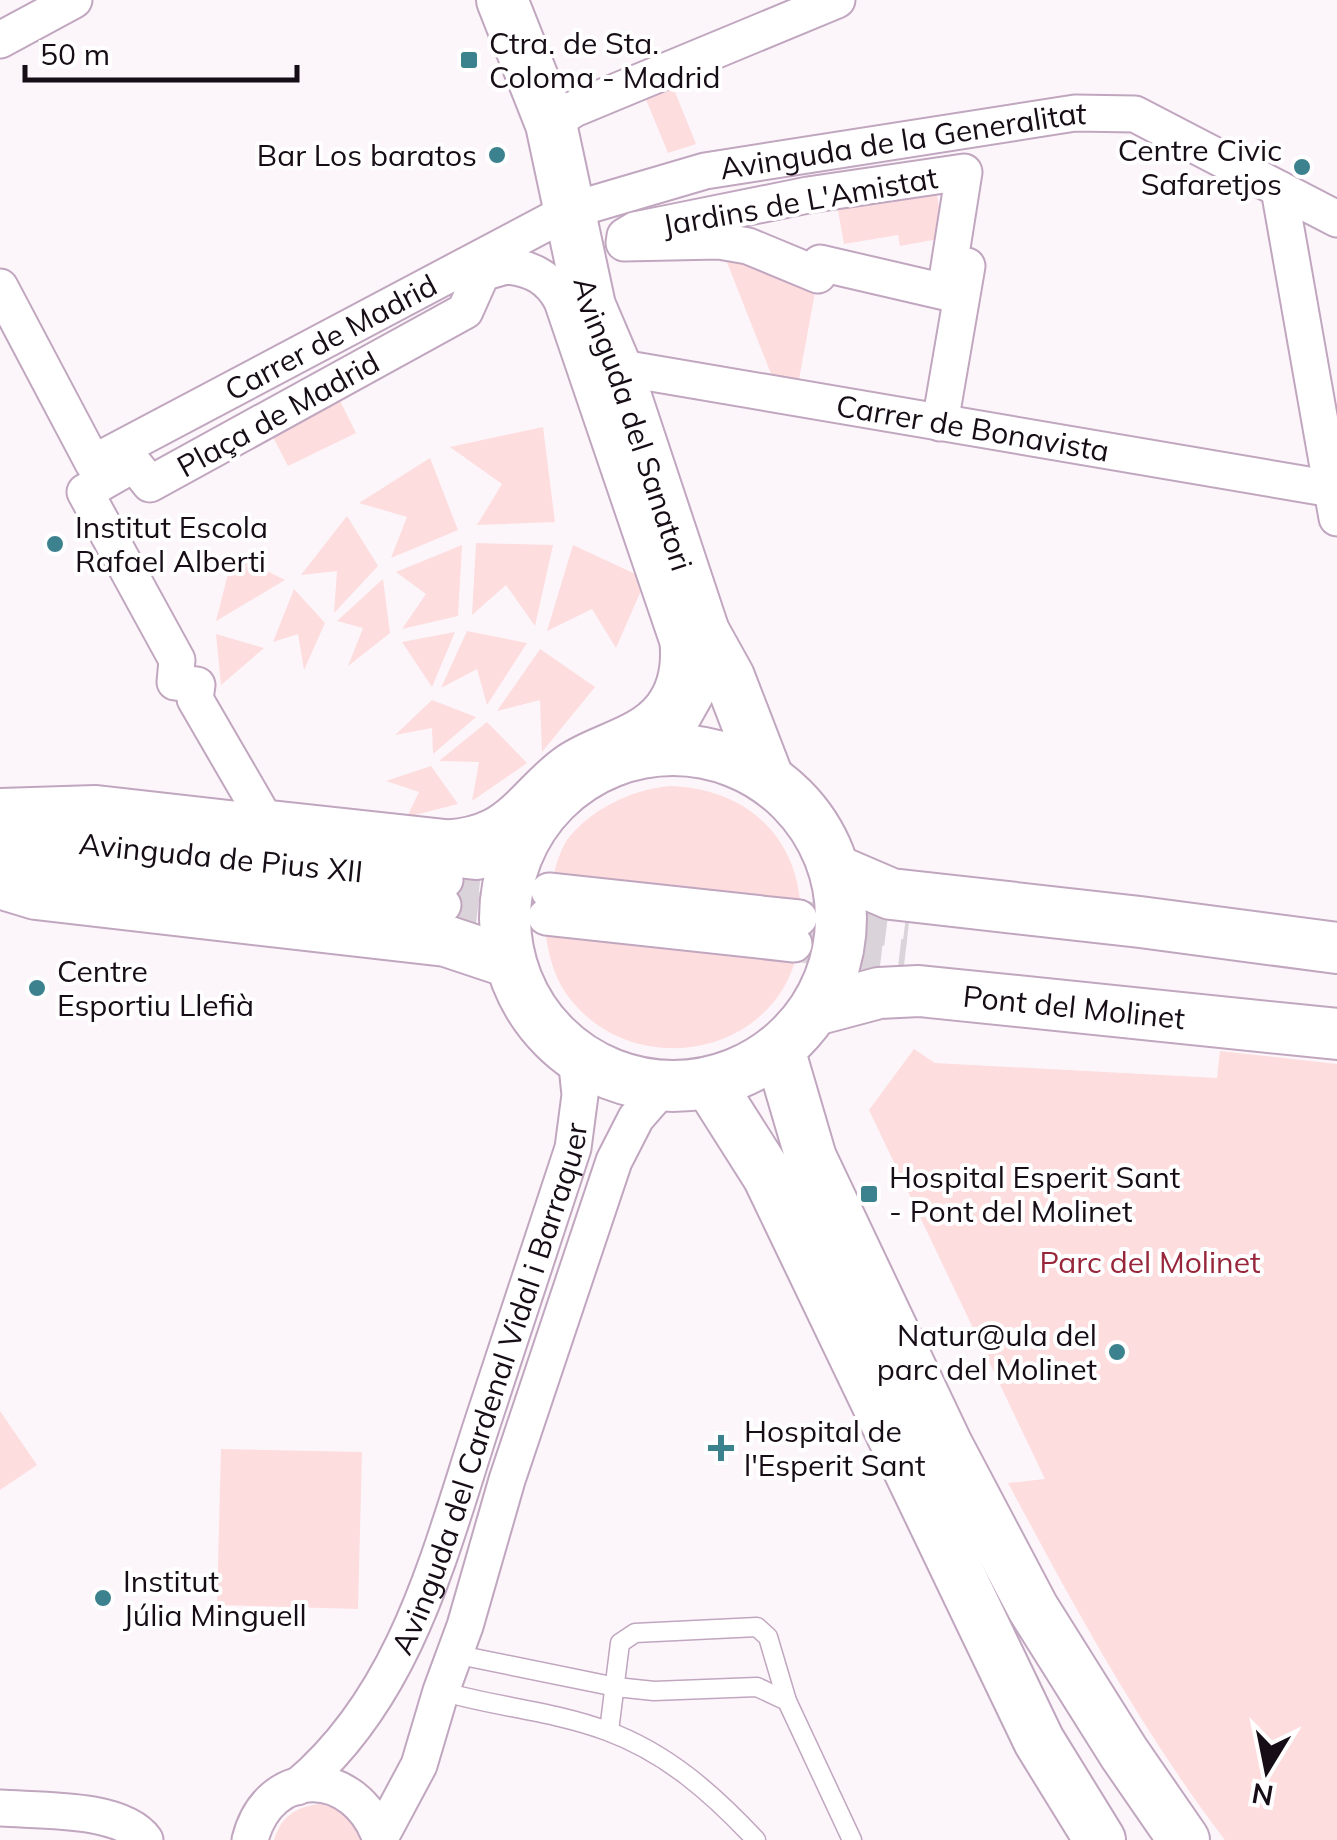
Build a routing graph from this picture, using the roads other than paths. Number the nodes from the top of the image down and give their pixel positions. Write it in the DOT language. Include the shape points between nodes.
graph roads {
  1 [pos="74,0"];
  2 [pos="502,0"];
  3 [pos="837,0"];
  4 [pos="0,40"];
  5 [pos="551,124"];
  6 [pos="988,147"];
  7 [pos="1280,188"];
  8 [pos="569,212"];
  9 [pos="1337,219"];
  10 [pos="1337,237"];
  11 [pos="1289,248"];
  12 [pos="0,287"];
  13 [pos="945,292"];
  14 [pos="616,368"];
  15 [pos="940,423"];
  16 [pos="610,442"];
  17 [pos="1334,503"];
  18 [pos="704,632"];
  19 [pos="656,750"];
  20 [pos="768,778"];
  21 [pos="0,814"];
  22 [pos="0,836"];
  23 [pos="522,840"];
  24 [pos="0,862"];
  25 [pos="835,870"];
  26 [pos="0,883"];
  27 [pos="548,904"];
  28 [pos="796,931"];
  29 [pos="1337,948"];
  30 [pos="510,962"];
  31 [pos="1337,977"];
  32 [pos="1337,1007"];
  33 [pos="815,1010"];
  34 [pos="1337,1034"];
  35 [pos="779,1049"];
  36 [pos="576,1056"];
  37 [pos="687,1084"];
  38 [pos="454,1654"];
  39 [pos="616,1687"];
  40 [pos="441,1691"];
  41 [pos="787,1701"];
  42 [pos="368,1710"];
  43 [pos="608,1731"];
  44 [pos="296,1786"];
  45 [pos="0,1808"];
  46 [pos="242,1835"];
  47 [pos="381,1839"];
  48 [pos="145,1840"];
  49 [pos="756,1840"];
  50 [pos="852,1840"];
  51 [pos="1100,1840"];
  52 [pos="1184,1840"];
  1 -- 4 [label="street"];
  2 -- 5 [label="street, Avinguda del Sanatori"];
  3 -- 5 [label="street" via="574,108"];
  5 -- 8 [label="street, Avinguda del Sanatori"];
  6 -- 15 [label="street"];
  7 -- 8 [label="street, Avinguda de la Generalitat" via="1135,114 1075,112 705,171"];
  7 -- 9 [label="street, Avinguda de la Generalitat"];
  7 -- 11 [label="street"];
  8 -- 12 [label="street, Carrer de Madrid" via="93,464"];
  8 -- 14 [label="street, Avinguda del Sanatori" via="590,306"];
  10 -- 11 [label="street"];
  11 -- 17 [label="street"];
  13 -- 13 [label="street, Jardins de L'Amistat" via="964,172 808,195 624,236 624,243 720,241 818,275 820,262"];
  14 -- 15 [label="street, Carrer de Bonavista"];
  14 -- 18 [label="street, Avinguda del Sanatori"];
  15 -- 17 [label="street, Carrer de Bonavista"];
  16 -- 16 [label="street, Plaça de Madrid" via="678,642 672,690 646,723 560,767 503,820 454,838 264,818 196,698 197,685 175,682 177,660 85,492 134,464 150,484 465,310 482,273 506,266 535,272 560,296"];
  18 -- 19 [label="street, Avinguda del Sanatori" via="697,677"];
  18 -- 20 [label="street, Avinguda del Sanatori"];
  19 -- 20 [label="street" via="695,750"];
  19 -- 23 [label="street" via="602,764 556,795"];
  20 -- 25 [label="street" via="810,818"];
  21 -- 23 [label="street" via="96,811 476,854"];
  22 -- 24 [label="street, Avinguda de Pius XII" via="444,893"];
  23 -- 30 [label="street" via="503,921"];
  25 -- 29 [label="street" via="891,894"];
  25 -- 33 [label="street" via="842,918 836,966"];
  26 -- 30 [label="street" via="36,894 446,942"];
  27 -- 28 [label="street"];
  30 -- 36 [label="street" via="534,1015"];
  31 -- 32 [label="street, Pont del Molinet" via="1060,944 906,944"];
  33 -- 34 [label="street, Pont del Molinet" via="880,992 919,991"];
  33 -- 35 [label="street"];
  35 -- 37 [label="street" via="746,1070"];
  35 -- 52 [label="street" via="810,1158 947,1446 1033,1608"];
  36 -- 37 [label="street" via="618,1078"];
  36 -- 42 [label="street, Avinguda del Cardenal Vidal i Barraquer" via="580,1095 567,1166 410,1634"];
  37 -- 38 [label="street, Avinguda del Cardenal Vidal i Barraquer" via="636,1118 614,1161"];
  37 -- 51 [label="street" via="768,1176 1039,1741"];
  38 -- 39 [label="lane"];
  38 -- 40 [label="street, Avinguda del Cardenal Vidal i Barraquer"];
  39 -- 41 [label="lane" via="756,1687"];
  39 -- 41 [label="lane" via="620,1643 635,1634 757,1627 768,1637"];
  39 -- 43 [label="lane"];
  40 -- 42 [label="street, Avinguda del Cardenal Vidal i Barraquer" via="411,1691"];
  40 -- 43 [label="lane"];
  40 -- 47 [label="street, Avinguda del Cardenal Vidal i Barraquer" via="419,1765"];
  41 -- 50 [label="lane"];
  42 -- 44 [label="street, Avinguda del Cardenal Vidal i Barraquer" via="329,1760"];
  43 -- 49 [label="lane" via="676,1765"];
  44 -- 46 [label="street, Avinguda del Cardenal Vidal i Barraquer" via="278,1794"];
  44 -- 47 [label="street" via="324,1784 350,1794 370,1813"];
  45 -- 48 [label="street" via="105,1817"];
}
